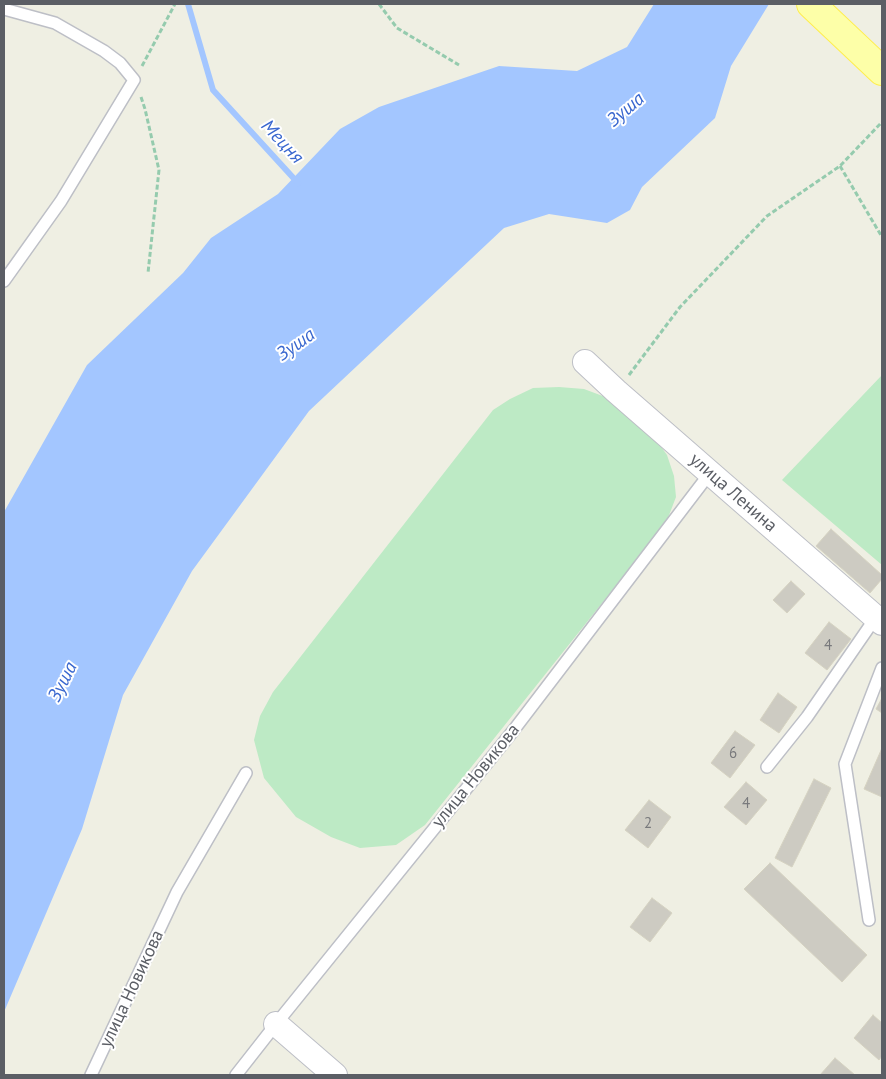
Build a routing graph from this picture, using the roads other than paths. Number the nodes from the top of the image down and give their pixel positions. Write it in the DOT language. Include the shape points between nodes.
graph roads {
  1 [pos="811,4"];
  2 [pos="4,10"];
  3 [pos="882,71"];
  4 [pos="4,281"];
  5 [pos="585,362"];
  6 [pos="710,473"];
  7 [pos="879,620"];
  8 [pos="882,668"];
  9 [pos="767,766"];
  10 [pos="246,772"];
  11 [pos="869,920"];
  12 [pos="276,1024"];
  13 [pos="91,1075"];
  14 [pos="236,1075"];
  15 [pos="335,1075"];
  1 -- 3 [label="main road"];
  2 -- 4 [label="lane" via="55,23 104,51 134,80 61,201"];
  5 -- 6 [label="street, улица Ленина"];
  6 -- 7 [label="street, улица Ленина"];
  6 -- 12 [label="lane, улица Новикова" via="513,731"];
  7 -- 9 [label="lane" via="807,718"];
  8 -- 11 [label="lane" via="845,764"];
  10 -- 13 [label="lane, улица Новикова" via="177,892"];
  12 -- 14 [label="lane, улица Новикова"];
  12 -- 15 [label="street"];
}
